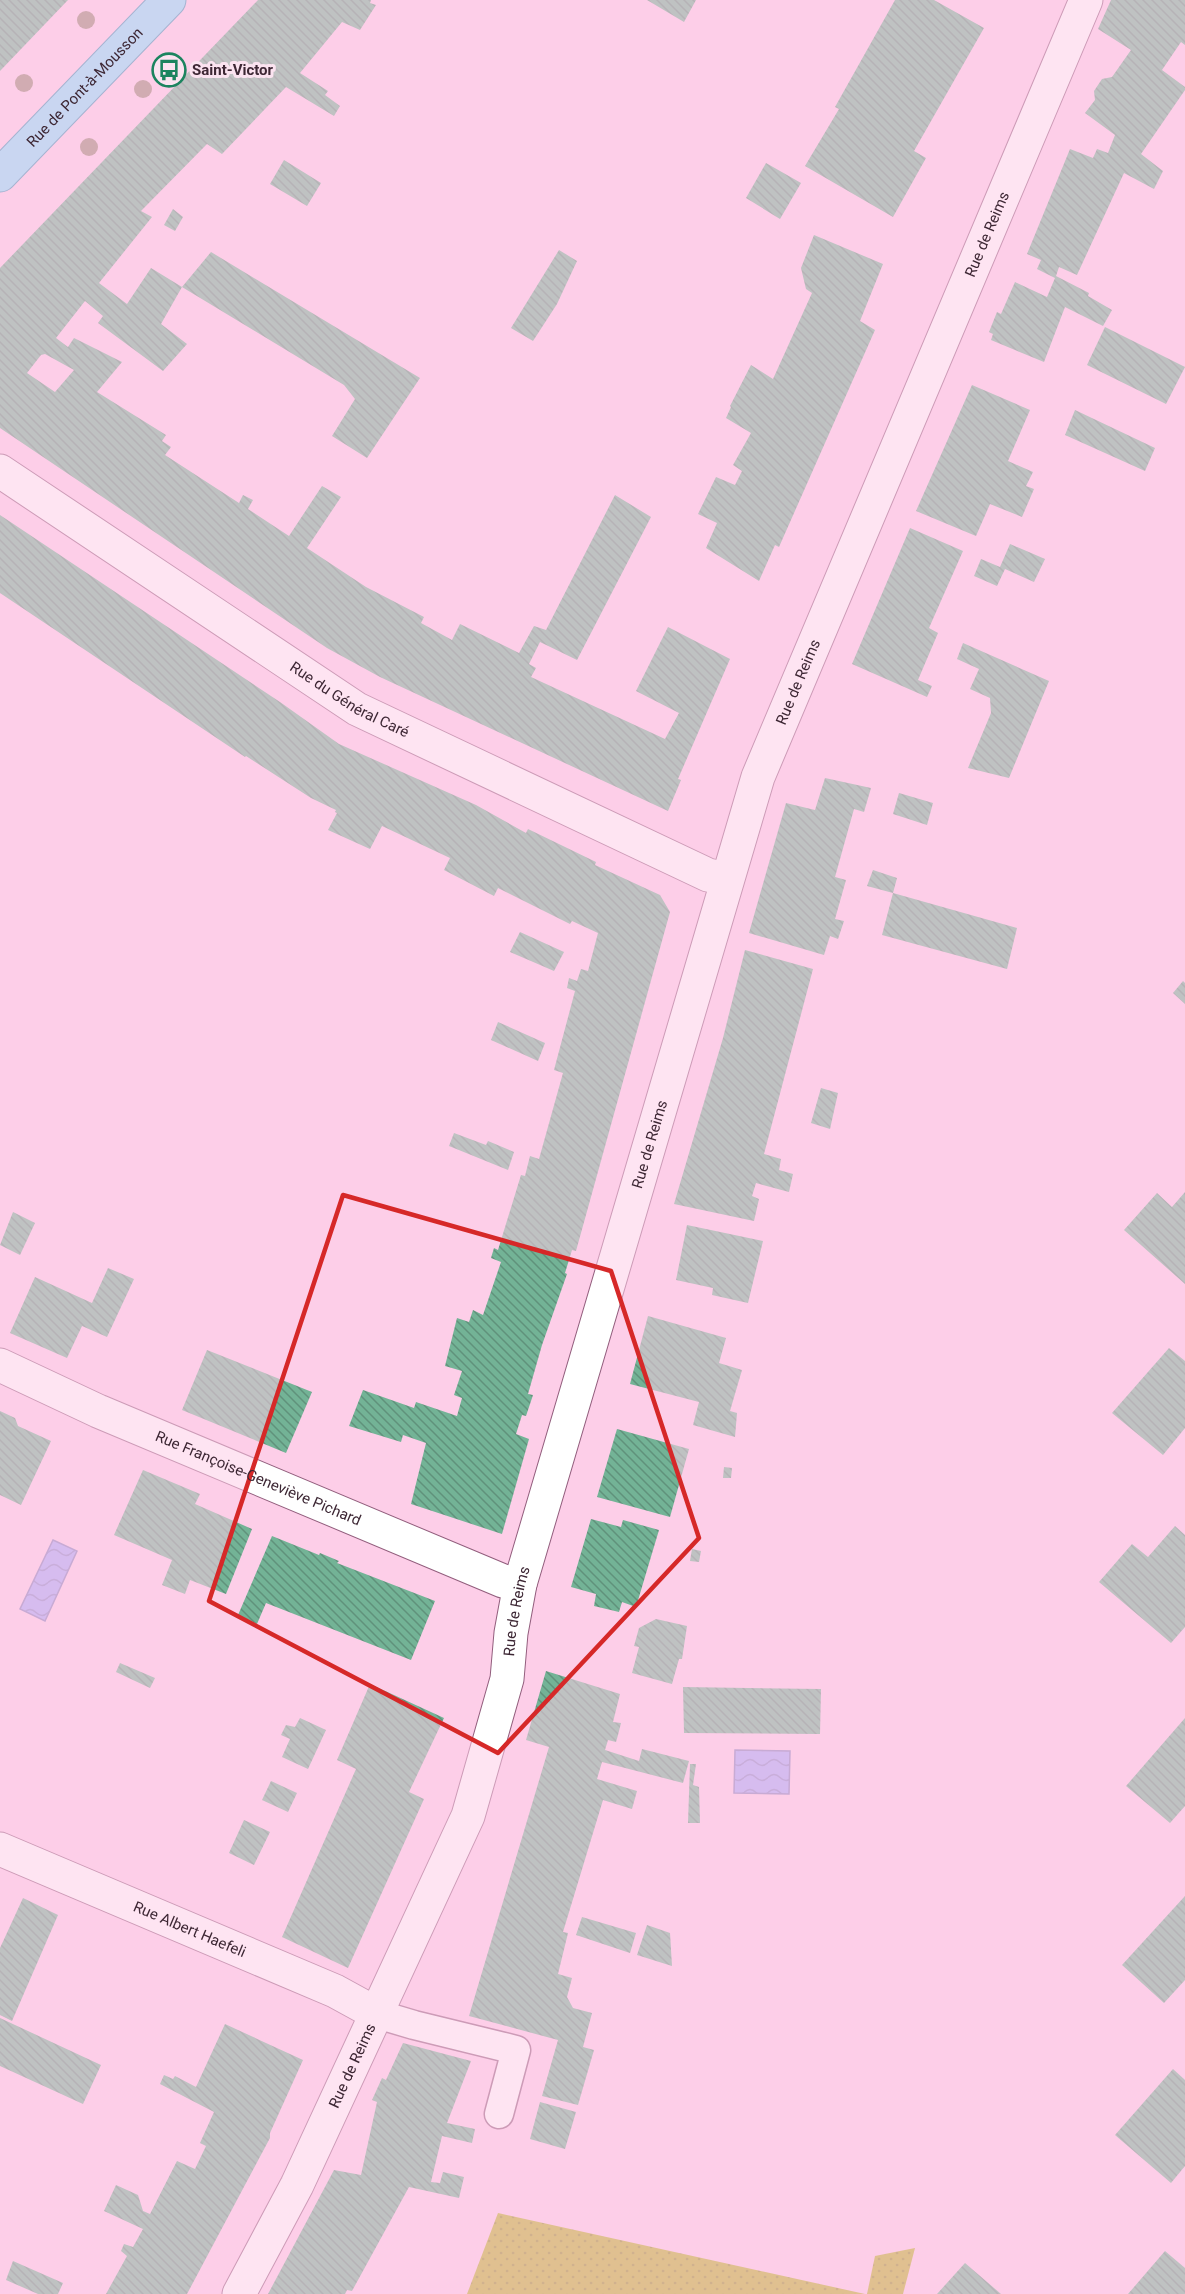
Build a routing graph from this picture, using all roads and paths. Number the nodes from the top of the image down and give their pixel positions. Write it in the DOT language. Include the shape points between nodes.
graph roads {
  1 [pos="169,0"];
  2 [pos="1086,0"];
  3 [pos="0,175"];
  4 [pos="0,471"];
  5 [pos="727,879"];
  6 [pos="0,1365"];
  7 [pos="520,1584"];
  8 [pos="0,1849"];
  9 [pos="377,2014"];
  10 [pos="499,2114"];
  11 [pos="239,2294"];
  1 -- 3 [label="main road, Rue de Pont-à-Mousson"];
  2 -- 5 [label="street, Rue de Reims" via="758,777"];
  4 -- 5 [label="street, Rue du Général Caré" via="357,709 708,875"];
  5 -- 7 [label="street, Rue de Reims"];
  6 -- 7 [label="street, Rue Françoise-Geneviève Pichard" via="109,1416 503,1581"];
  7 -- 9 [label="street, Rue de Reims" via="507,1679 468,1816"];
  8 -- 9 [label="street, Rue Albert Haefeli" via="335,1991"];
  9 -- 10 [label="lane" via="516,2050"];
  9 -- 11 [label="street, Rue de Reims" via="297,2185"];
}
